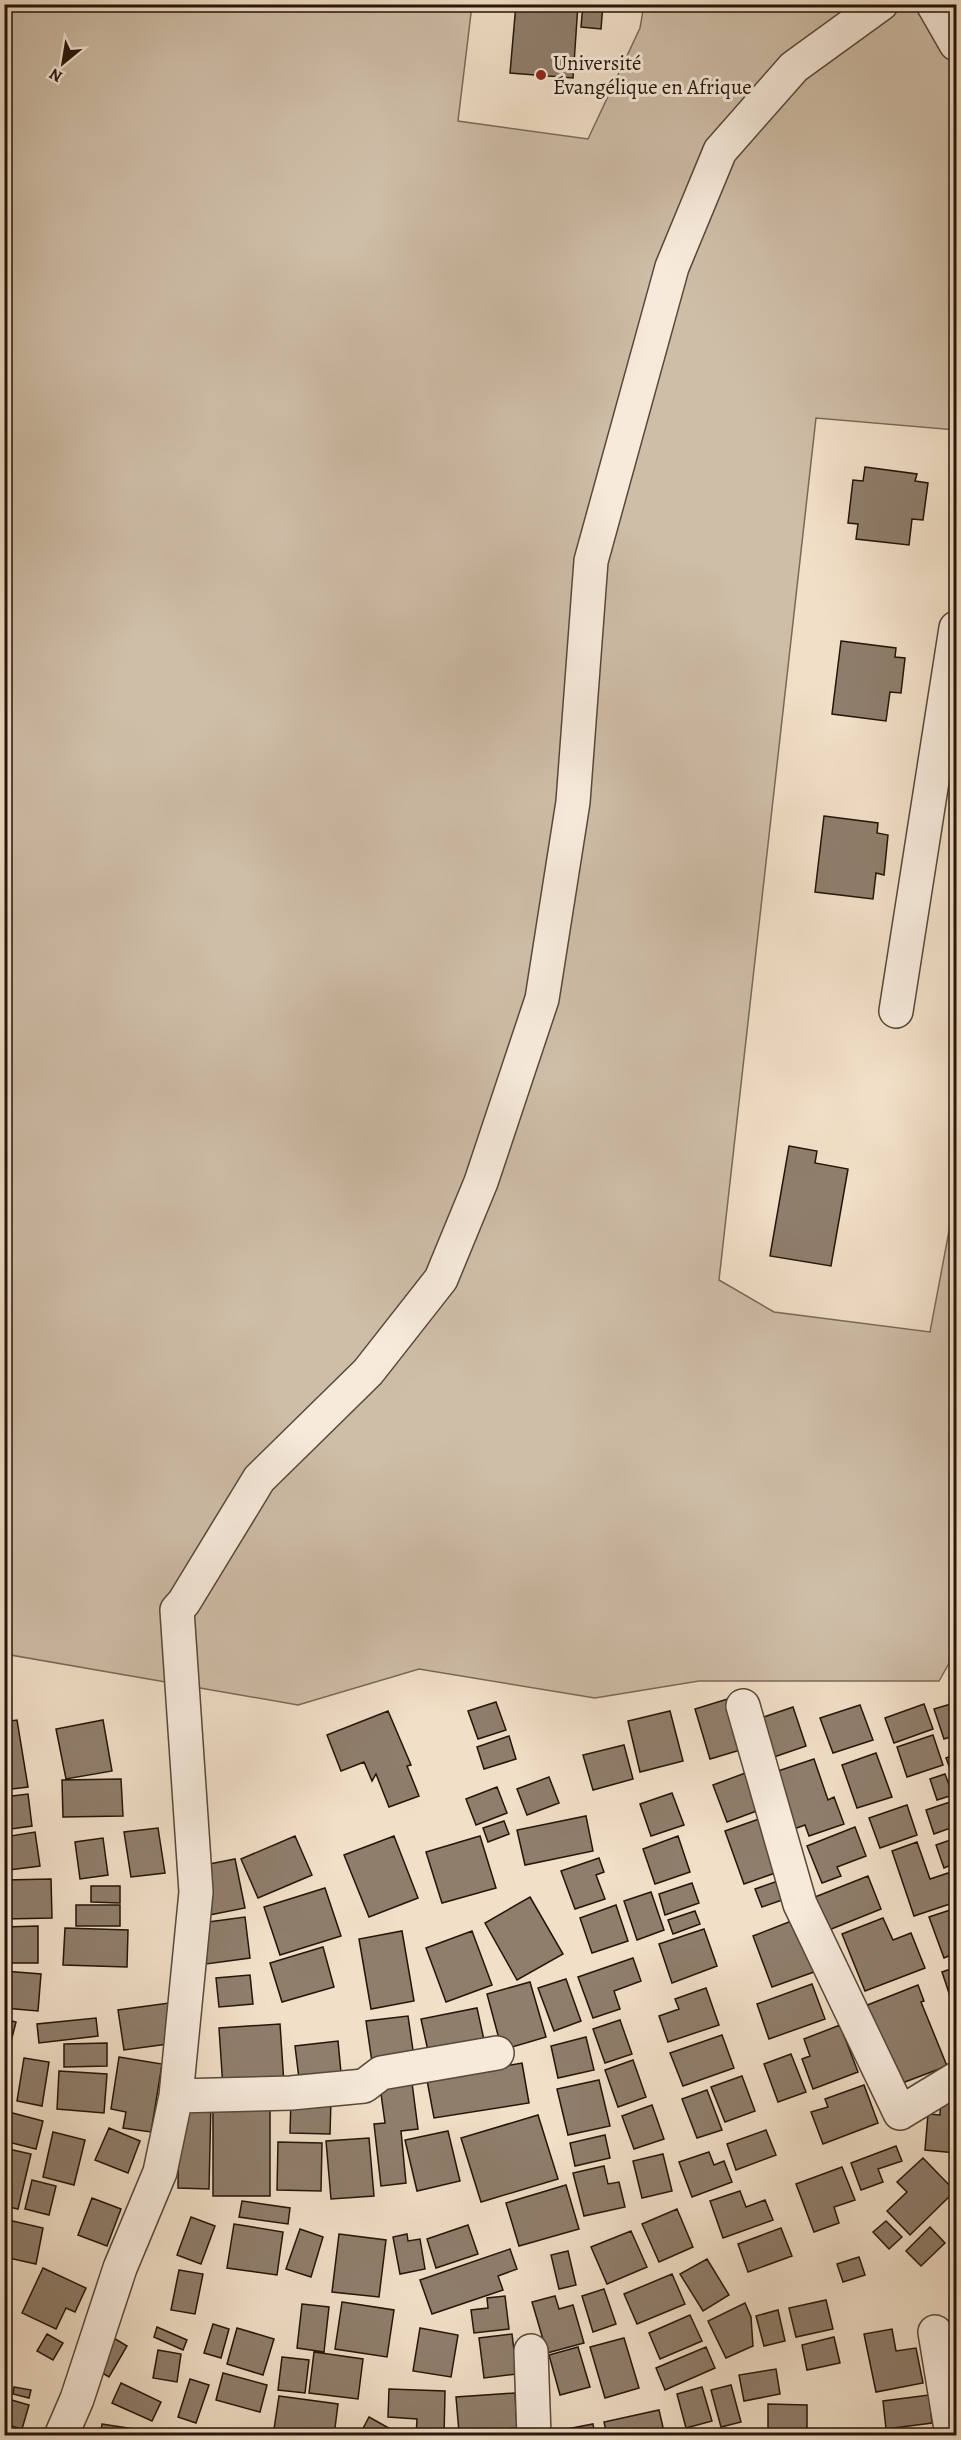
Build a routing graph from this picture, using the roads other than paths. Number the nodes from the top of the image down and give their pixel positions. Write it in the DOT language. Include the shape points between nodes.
graph roads {
  1 [pos="881,4"];
  2 [pos="933,4"];
  3 [pos="957,44"];
  4 [pos="957,628"];
  5 [pos="896,1011"];
  6 [pos="743,1706"];
  7 [pos="497,2053"];
  8 [pos="957,2079"];
  9 [pos="176,2096"];
  10 [pos="935,2332"];
  11 [pos="531,2351"];
  12 [pos="61,2436"];
  13 [pos="534,2436"];
  14 [pos="949,2436"];
  1 -- 9 [label="street" via="794,67 720,151 672,267 591,561 573,802 542,999 481,1182 441,1279 368,1372 259,1479 177,1610 196,1892"];
  2 -- 3 [label="street"];
  4 -- 5 [label="street"];
  6 -- 8 [label="street" via="800,1904 900,2113"];
  7 -- 9 [label="street" via="381,2073 364,2086 291,2093"];
  9 -- 12 [label="street" via="160,2172 120,2268 78,2399"];
  10 -- 14 [label="street"];
  11 -- 13 [label="street"];
}
